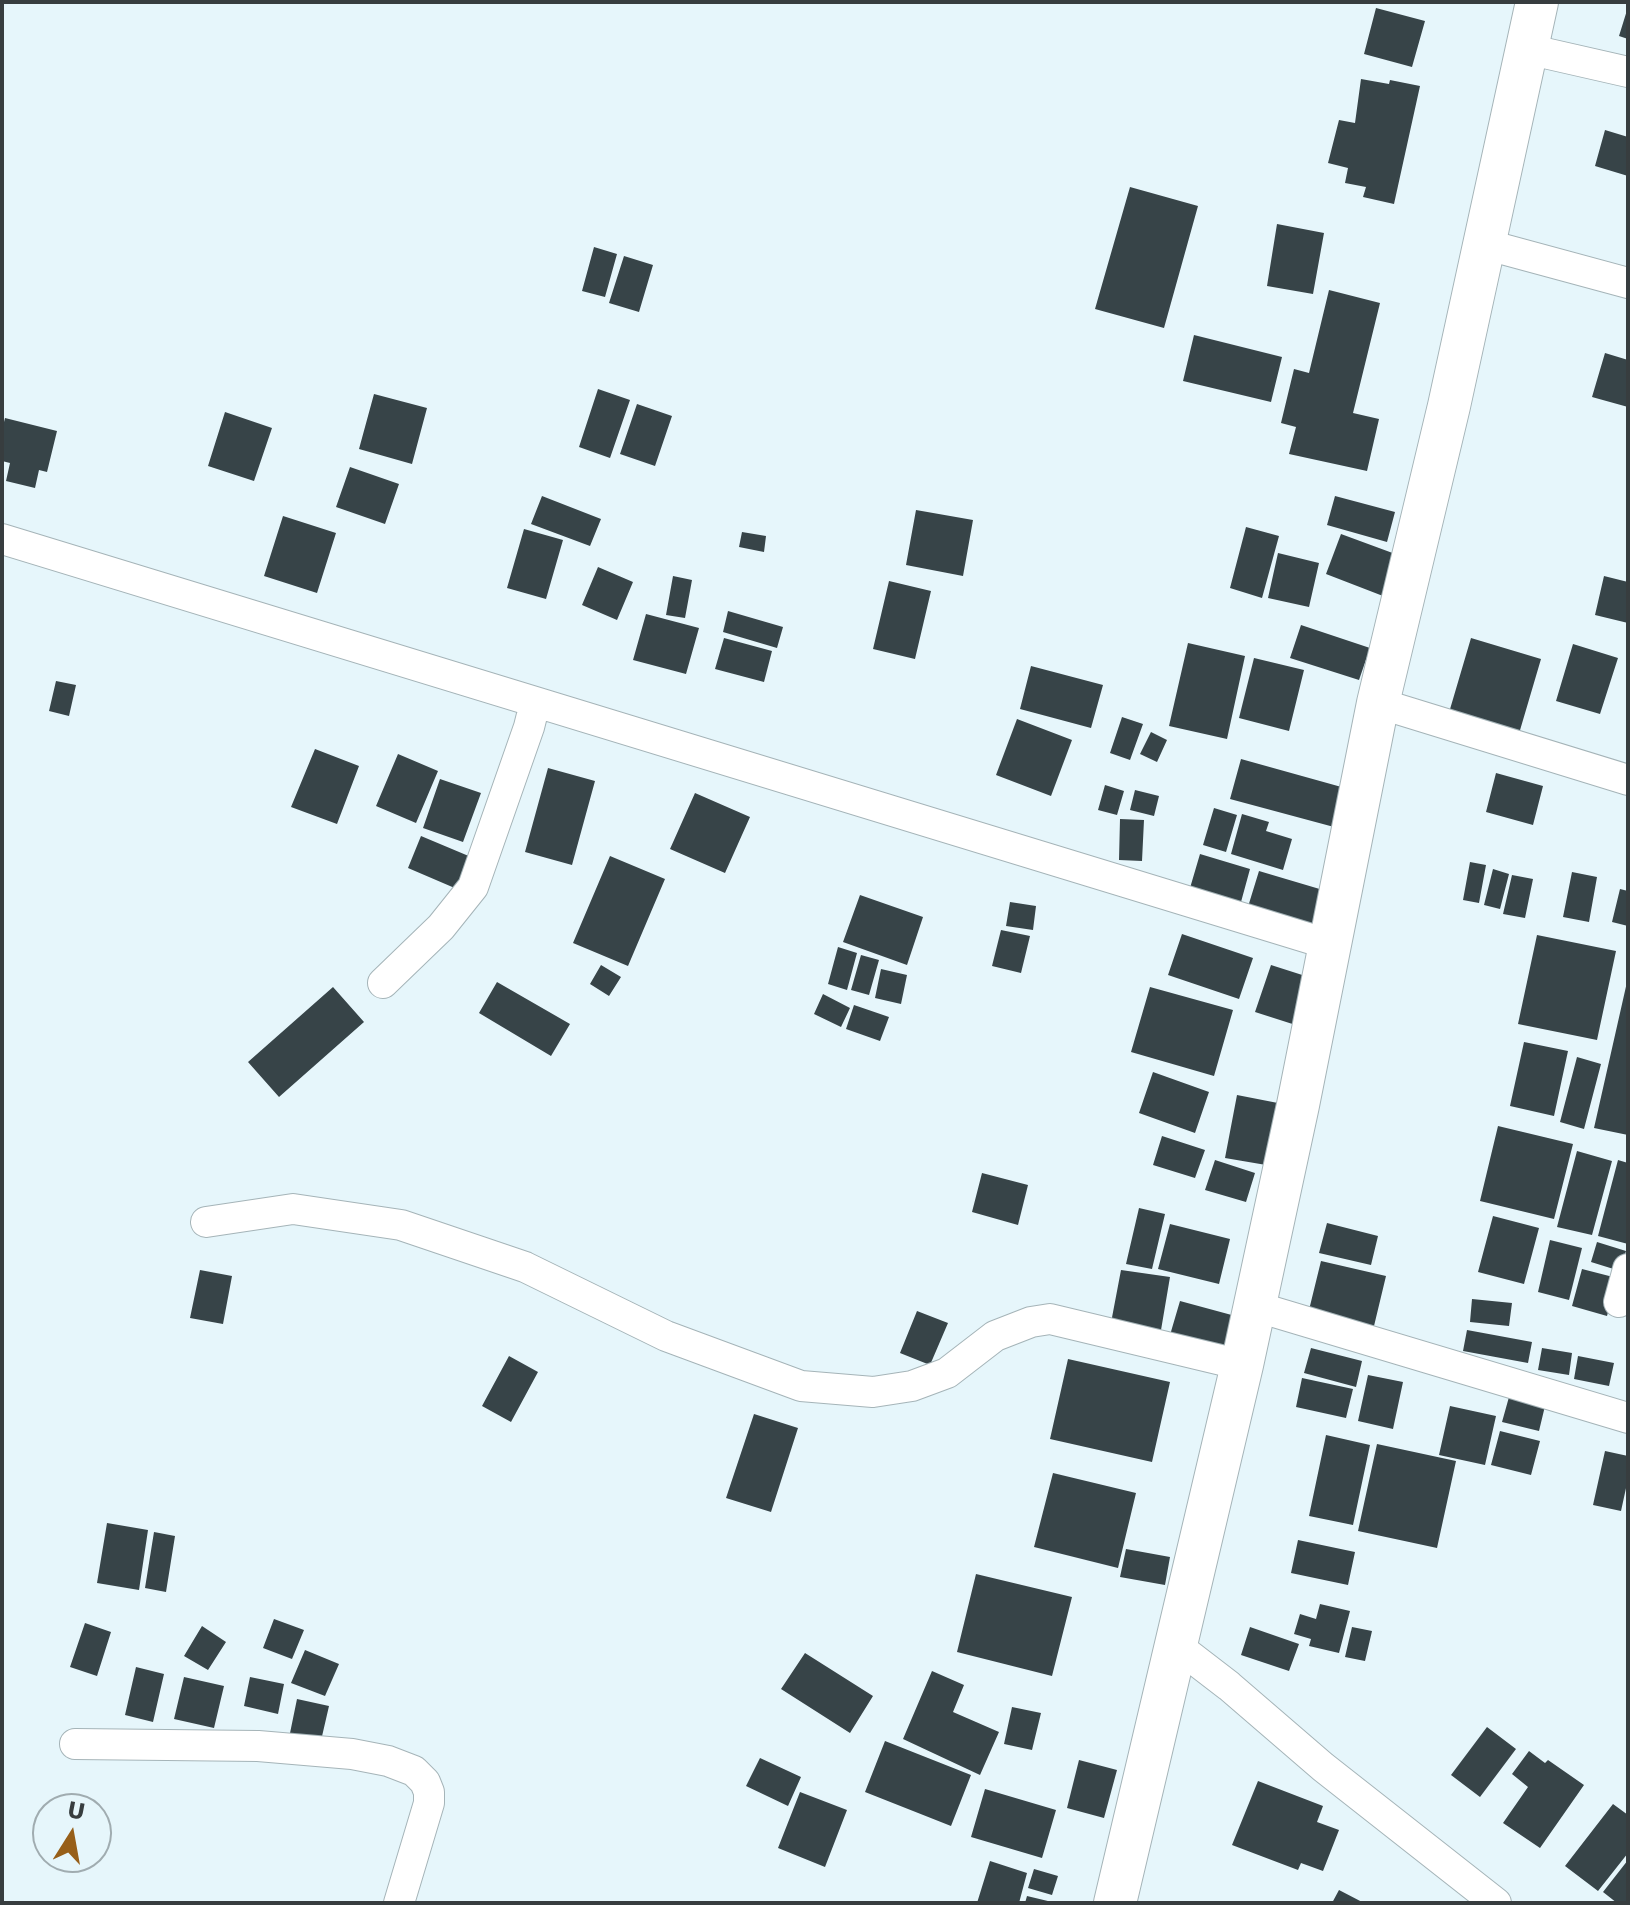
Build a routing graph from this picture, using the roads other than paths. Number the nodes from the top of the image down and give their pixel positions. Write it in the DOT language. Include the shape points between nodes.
graph roads {
  1 [pos="1537,2"];
  2 [pos="1527,49"];
  3 [pos="1628,72"];
  4 [pos="1484,244"];
  5 [pos="1628,283"];
  6 [pos="2,539"];
  7 [pos="535,703"];
  8 [pos="1378,703"];
  9 [pos="1628,780"];
  10 [pos="1331,945"];
  11 [pos="383,983"];
  12 [pos="206,1222"];
  13 [pos="1628,1269"];
  14 [pos="1619,1302"];
  15 [pos="1254,1306"];
  16 [pos="1242,1365"];
  17 [pos="1628,1418"];
  18 [pos="1177,1646"];
  19 [pos="75,1744"];
  20 [pos="399,1903"];
  21 [pos="1115,1903"];
  22 [pos="1496,1903"];
  1 -- 2 [label="main road"];
  2 -- 3 [label="street"];
  2 -- 4 [label="main road"];
  4 -- 5 [label="street"];
  4 -- 8 [label="main road"];
  6 -- 7 [label="street"];
  7 -- 10 [label="street"];
  7 -- 11 [label="street" via="473,887 441,927"];
  8 -- 9 [label="street"];
  8 -- 10 [label="main road"];
  10 -- 15 [label="main road"];
  12 -- 16 [label="street" via="293,1209 401,1225 525,1267 666,1336 801,1386 873,1392 912,1386 947,1373 995,1336 1050,1319"];
  13 -- 14 [label="street"];
  15 -- 16 [label="main road"];
  15 -- 17 [label="street"];
  16 -- 18 [label="main road"];
  18 -- 21 [label="main road"];
  18 -- 22 [label="street"];
  19 -- 20 [label="street" via="258,1746 352,1754 414,1771 425,1782 429,1803"];
}
